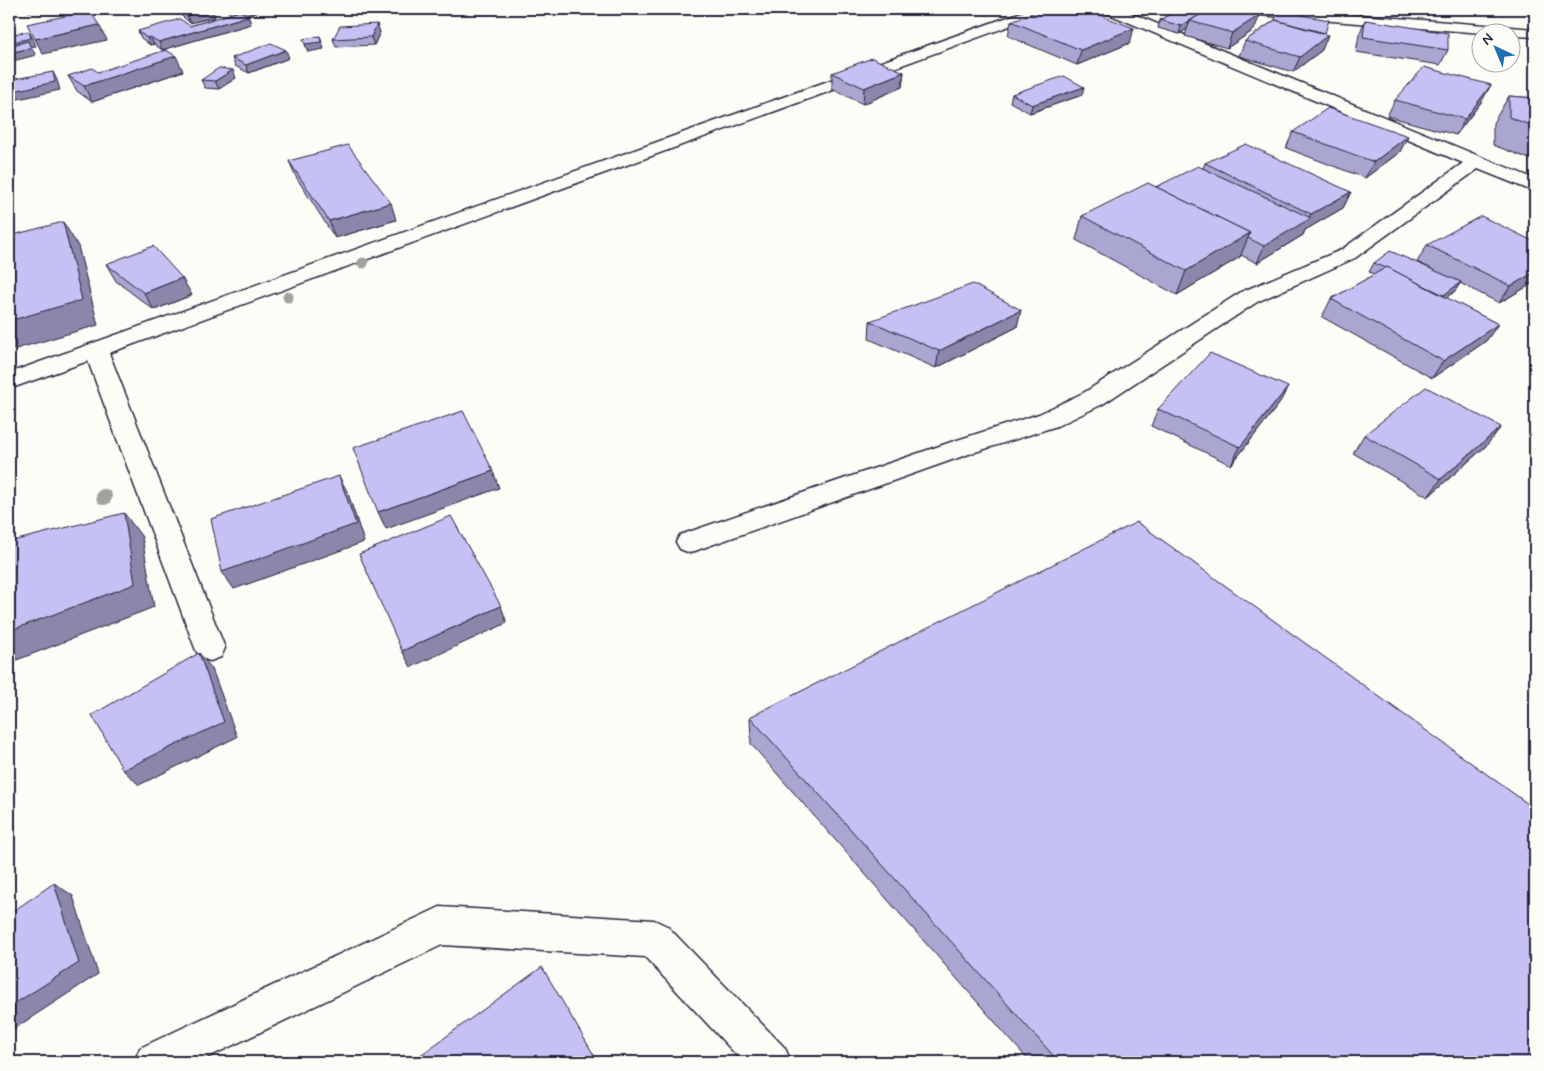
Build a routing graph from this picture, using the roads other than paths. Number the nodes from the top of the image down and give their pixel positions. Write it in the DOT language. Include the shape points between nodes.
graph roads {
  1 [pos="1042,9"];
  2 [pos="1108,9"];
  3 [pos="1234,9"];
  4 [pos="1535,33"];
  5 [pos="1476,162"];
  6 [pos="1535,186"];
  7 [pos="96,350"];
  8 [pos="9,381"];
  9 [pos="690,542"];
  10 [pos="210,648"];
  11 [pos="154,1062"];
  12 [pos="771,1062"];
  1 -- 7 [label="street"];
  2 -- 5 [label="street"];
  3 -- 4 [label="street"];
  5 -- 6 [label="street"];
  5 -- 9 [label="street" via="1348,254 1249,297 1094,398 1048,420"];
  7 -- 8 [label="street"];
  7 -- 10 [label="street"];
  11 -- 12 [label="street" via="440,926 654,939"];
}
